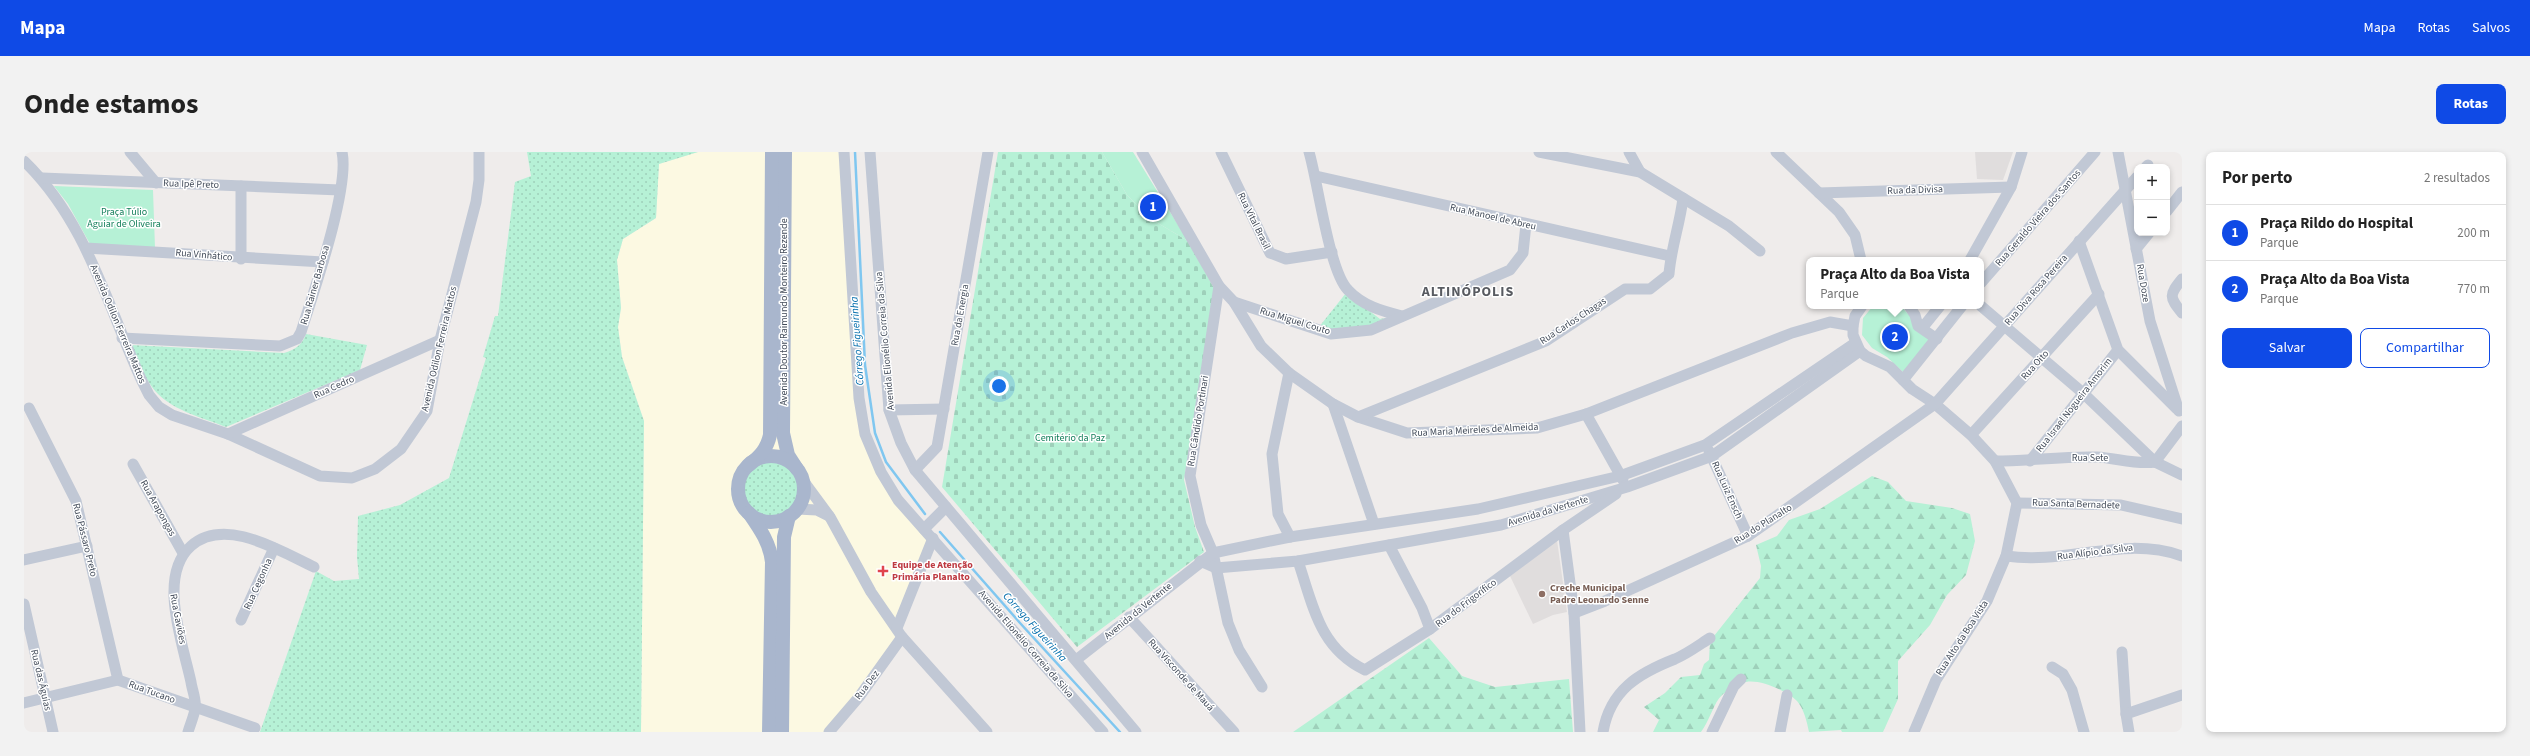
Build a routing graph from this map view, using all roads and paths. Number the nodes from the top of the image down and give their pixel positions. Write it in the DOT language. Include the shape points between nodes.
graph roads {
  1 [pos="130,152"];
  2 [pos="342,152"];
  3 [pos="479,152"];
  4 [pos="772,152"];
  5 [pos="785,152"];
  6 [pos="844,152"];
  7 [pos="870,152"];
  8 [pos="988,152"];
  9 [pos="1142,152"];
  10 [pos="1221,152"];
  11 [pos="1309,152"];
  12 [pos="1539,152"];
  13 [pos="1629,152"];
  14 [pos="1776,152"];
  15 [pos="2022,152"];
  16 [pos="2095,152"];
  17 [pos="2118,152"];
  18 [pos="24,161"];
  19 [pos="1640,172"];
  20 [pos="1316,176"];
  21 [pos="42,178"];
  22 [pos="2134,180"];
  23 [pos="156,183"];
  24 [pos="241,186"];
  25 [pos="2011,187"];
  26 [pos="2125,189"];
  27 [pos="340,190"];
  28 [pos="2182,192"];
  29 [pos="1820,193"];
  30 [pos="1683,198"];
  31 [pos="2170,206"];
  32 [pos="1526,224"];
  33 [pos="2147,236"];
  34 [pos="2079,241"];
  35 [pos="86,248"];
  36 [pos="2136,249"];
  37 [pos="1760,251"];
  38 [pos="1332,252"];
  39 [pos="1670,256"];
  40 [pos="1860,257"];
  41 [pos="1972,257"];
  42 [pos="240,259"];
  43 [pos="323,262"];
  44 [pos="2182,279"];
  45 [pos="1984,280"];
  46 [pos="1219,286"];
  47 [pos="2099,294"];
  48 [pos="1234,302"];
  49 [pos="1860,309"];
  50 [pos="1911,309"];
  51 [pos="1938,309"];
  52 [pos="1960,309"];
  53 [pos="1984,309"];
  54 [pos="2182,313"];
  55 [pos="1402,316"];
  56 [pos="1853,326"];
  57 [pos="1923,327"];
  58 [pos="2003,327"];
  59 [pos="122,338"];
  60 [pos="1937,339"];
  61 [pos="440,340"];
  62 [pos="1858,347"];
  63 [pos="2118,350"];
  64 [pos="2040,358"];
  65 [pos="1289,373"];
  66 [pos="1903,380"];
  67 [pos="2083,393"];
  68 [pos="1333,404"];
  69 [pos="1935,404"];
  70 [pos="26,406"];
  71 [pos="944,409"];
  72 [pos="889,410"];
  73 [pos="2180,413"];
  74 [pos="1586,414"];
  75 [pos="1358,417"];
  76 [pos="2182,426"];
  77 [pos="228,434"];
  78 [pos="1971,435"];
  79 [pos="1705,445"];
  80 [pos="1712,456"];
  81 [pos="1995,461"];
  82 [pos="2030,461"];
  83 [pos="2155,462"];
  84 [pos="133,464"];
  85 [pos="749,465"];
  86 [pos="915,470"];
  87 [pos="800,474"];
  88 [pos="2182,475"];
  89 [pos="1620,476"];
  90 [pos="1627,487"];
  91 [pos="2017,503"];
  92 [pos="946,507"];
  93 [pos="793,513"];
  94 [pos="750,514"];
  95 [pos="830,517"];
  96 [pos="2182,519"];
  97 [pos="1374,524"];
  98 [pos="924,529"];
  99 [pos="1563,530"];
  100 [pos="1748,536"];
  101 [pos="1290,537"];
  102 [pos="933,538"];
  103 [pos="1389,545"];
  104 [pos="87,546"];
  105 [pos="274,548"];
  106 [pos="183,553"];
  107 [pos="1213,553"];
  108 [pos="2006,556"];
  109 [pos="2182,556"];
  110 [pos="24,560"];
  111 [pos="1298,561"];
  112 [pos="1200,562"];
  113 [pos="314,567"];
  114 [pos="1216,568"];
  115 [pos="24,604"];
  116 [pos="1574,613"];
  117 [pos="1129,617"];
  118 [pos="241,620"];
  119 [pos="1430,629"];
  120 [pos="900,632"];
  121 [pos="1710,638"];
  122 [pos="2122,652"];
  123 [pos="1076,660"];
  124 [pos="2052,667"];
  125 [pos="1741,679"];
  126 [pos="118,680"];
  127 [pos="1262,687"];
  128 [pos="1787,694"];
  129 [pos="2182,695"];
  130 [pos="45,698"];
  131 [pos="24,703"];
  132 [pos="196,708"];
  133 [pos="2126,714"];
  134 [pos="255,728"];
  135 [pos="53,732"];
  136 [pos="188,732"];
  137 [pos="769,732"];
  138 [pos="782,732"];
  139 [pos="829,732"];
  140 [pos="987,732"];
  141 [pos="1103,732"];
  142 [pos="1136,732"];
  143 [pos="1234,732"];
  144 [pos="1580,732"];
  145 [pos="1603,732"];
  146 [pos="1712,732"];
  147 [pos="1780,732"];
  148 [pos="1914,732"];
  149 [pos="2084,732"];
  150 [pos="2130,732"];
  1 -- 23 [label="street"];
  2 -- 27 [label="street, Rua Rainer Barbosa"];
  3 -- 61 [label="street, Avenida Odilon Ferreira Mattos" via="476,202"];
  4 -- 85 [label="main road, Avenida Doutor Raimundo Monteiro Rezende" via="770,435 768,445"];
  5 -- 87 [label="main road, Avenida Doutor Raimundo Monteiro Rezende" via="783,433 788,455"];
  6 -- 98 [label="street, Avenida Elionélio Correia da Silva" via="859,398 865,434 881,472 898,500"];
  7 -- 72 [label="street, Avenida Elionélio Correia da Silva"];
  8 -- 71 [label="street, Rua da Energia"];
  9 -- 46 [label="street, Rua Maria Meireles de Almeida"];
  10 -- 38 [label="street, Rua Vital Brasil" via="1270,253 1286,259"];
  11 -- 20 [label="street"];
  12 -- 19 [label="street"];
  13 -- 19 [label="street"];
  14 -- 29 [label="street"];
  15 -- 25 [label="street"];
  16 -- 45 [label="street, Rua Geraldo Vieira dos Santos"];
  17 -- 26 [label="street, Rua Doze"];
  18 -- 21 [label="street, Avenida Odilon Ferreira Mattos"];
  19 -- 30 [label="street"];
  20 -- 32 [label="street, Rua Manoel de Abreu"];
  20 -- 38 [label="street"];
  21 -- 23 [label="street, Rua Ipê Preto"];
  21 -- 35 [label="street, Avenida Odilon Ferreira Mattos" via="74,225"];
  22 -- 26 [label="street, Rua Diva Rosa Pereira"];
  23 -- 24 [label="street, Rua Ipê Preto"];
  24 -- 27 [label="street, Rua Ipê Preto"];
  24 -- 42 [label="street"];
  25 -- 29 [label="street, Rua da Divisa"];
  25 -- 41 [label="street"];
  26 -- 34 [label="street, Rua Diva Rosa Pereira"];
  26 -- 36 [label="street, Rua Doze"];
  27 -- 43 [label="street, Rua Rainer Barbosa"];
  28 -- 31 [label="street"];
  29 -- 40 [label="street" via="1839,212 1855,235"];
  30 -- 37 [label="street" via="1729,226"];
  30 -- 39 [label="street, Rua Carlos Chagas" via="1679,228"];
  32 -- 39 [label="street, Rua Manoel de Abreu"];
  32 -- 55 [label="street, Rua Miguel Couto" via="1523,253 1510,270"];
  33 -- 36 [label="street"];
  34 -- 47 [label="street"];
  34 -- 58 [label="street, Rua Diva Rosa Pereira"];
  35 -- 42 [label="street, Rua Vinhático"];
  35 -- 59 [label="street, Avenida Odilon Ferreira Mattos"];
  36 -- 73 [label="street, Rua Doze" via="2150,321"];
  38 -- 55 [label="street" via="1337,271 1347,290 1374,309"];
  39 -- 75 [label="street, Rua Carlos Chagas" via="1669,274 1650,289 1625,289 1546,341"];
  42 -- 43 [label="street, Rua Vinhático"];
  43 -- 59 [label="street, Rua Rainer Barbosa" via="301,332 292,342 280,346"];
  44 -- 54 [label="street" via="2171,297"];
  46 -- 48 [label="street, Rua Maria Meireles de Almeida"];
  46 -- 107 [label="street, Rua Cândido Portinari" via="1190,476 1201,526"];
  47 -- 63 [label="street"];
  47 -- 64 [label="street, Rua Oito"];
  48 -- 55 [label="street, Rua Miguel Couto" via="1331,334 1371,330"];
  48 -- 65 [label="street, Rua Maria Meireles de Almeida" via="1261,346"];
  49 -- 56 [label="street"];
  50 -- 57 [label="street" via="1918,326"];
  51 -- 57 [label="street"];
  52 -- 60 [label="street"];
  53 -- 58 [label="street"];
  56 -- 62 [label="street"];
  56 -- 74 [label="street, Rua Maria Meireles de Almeida" via="1830,322 1792,333"];
  57 -- 60 [label="street"];
  58 -- 64 [label="street"];
  58 -- 69 [label="street, Rua Diva Rosa Pereira"];
  59 -- 77 [label="street, Avenida Odilon Ferreira Mattos" via="149,395 159,407 185,420"];
  60 -- 66 [label="street"];
  61 -- 77 [label="street, Rua Cedro"];
  61 -- 77 [label="street, Avenida Odilon Ferreira Mattos" via="427,411 401,449 375,469 352,478 320,476"];
  62 -- 66 [label="street" via="1870,359 1882,363"];
  62 -- 79 [label="street, Avenida da Vertente"];
  62 -- 80 [label="street, Avenida da Vertente"];
  63 -- 67 [label="street, Rua Israel Nogueira Amorim"];
  63 -- 73 [label="street"];
  64 -- 67 [label="street"];
  64 -- 78 [label="street, Rua Oito"];
  65 -- 68 [label="street, Rua Maria Meireles de Almeida"];
  65 -- 101 [label="street" via="1272,454 1278,514"];
  66 -- 69 [label="street"];
  67 -- 82 [label="street, Rua Israel Nogueira Amorim"];
  67 -- 83 [label="street"];
  68 -- 75 [label="street, Rua Maria Meireles de Almeida"];
  68 -- 97 [label="street"];
  69 -- 78 [label="street"];
  69 -- 100 [label="street, Rua do Planalto"];
  70 -- 104 [label="street, Rua Pássaro Preto" via="76,501"];
  71 -- 72 [label="street"];
  71 -- 86 [label="street, Rua da Energia" via="937,447"];
  72 -- 86 [label="street, Avenida Elionélio Correia da Silva" via="901,443"];
  74 -- 75 [label="street, Rua Maria Meireles de Almeida" via="1537,428 1407,433"];
  74 -- 89 [label="street"];
  76 -- 83 [label="street"];
  78 -- 81 [label="street"];
  79 -- 80 [label="street, Rua Luiz Ensch"];
  79 -- 89 [label="street, Avenida da Vertente"];
  80 -- 90 [label="street, Avenida da Vertente"];
  80 -- 100 [label="street, Rua Luiz Ensch"];
  81 -- 82 [label="street, Rua Sete"];
  81 -- 91 [label="street"];
  82 -- 83 [label="street, Rua Sete" via="2084,457 2147,464"];
  83 -- 88 [label="street" via="2162,468"];
  84 -- 106 [label="street, Rua Arapongas"];
  85 -- 87 [label="main road" via="761,458 775,456 788,460"];
  85 -- 94 [label="main road, Avenida Doutor Raimundo Monteiro Rezende" via="742,473 739,494"];
  86 -- 92 [label="street, Avenida Elionélio Correia da Silva"];
  87 -- 93 [label="main road" via="804,490"];
  87 -- 95 [label="street"];
  89 -- 90 [label="street"];
  89 -- 97 [label="street, Avenida da Vertente" via="1478,509"];
  90 -- 99 [label="street, Rua do Frigorífico"];
  90 -- 103 [label="street, Avenida da Vertente" via="1501,525"];
  91 -- 96 [label="street, Rua Santa Bernadete" via="2121,505"];
  91 -- 108 [label="street, Rua Alto da Boa Vista"];
  92 -- 98 [label="street"];
  92 -- 123 [label="street, Avenida Elionélio Correia da Silva"];
  93 -- 94 [label="main road" via="776,521 767,521"];
  93 -- 95 [label="street" via="816,510"];
  93 -- 138 [label="main road" via="784,537"];
  94 -- 137 [label="main road, Avenida Doutor Raimundo Monteiro Rezende" via="771,549"];
  95 -- 120 [label="street" via="871,592"];
  97 -- 101 [label="street, Avenida da Vertente"];
  98 -- 102 [label="street, Avenida Elionélio Correia da Silva"];
  99 -- 116 [label="street"];
  99 -- 119 [label="street, Rua do Frigorífico"];
  100 -- 116 [label="street, Rua do Planalto"];
  101 -- 107 [label="street, Avenida da Vertente"];
  102 -- 120 [label="street"];
  102 -- 141 [label="street, Avenida Elionélio Correia da Silva"];
  103 -- 111 [label="street, Avenida da Vertente"];
  103 -- 119 [label="street" via="1422,608"];
  104 -- 110 [label="street"];
  104 -- 126 [label="street, Rua Pássaro Preto"];
  105 -- 106 [label="street" via="223,533 201,539"];
  105 -- 113 [label="street"];
  105 -- 118 [label="street, Rua Cegonha"];
  106 -- 132 [label="street, Rua Gaviões" via="172,588"];
  107 -- 112 [label="street, Avenida da Vertente"];
  107 -- 114 [label="street, Rua Cândido Portinari"];
  108 -- 109 [label="street, Rua Alípio da Silva" via="2029,559 2137,546 2163,549"];
  108 -- 148 [label="street, Rua Alto da Boa Vista" via="1987,601 1936,680"];
  111 -- 114 [label="street, Avenida da Vertente"];
  111 -- 119 [label="street, Rua do Frigorífico" via="1322,631 1336,651 1365,670"];
  112 -- 114 [label="street, Avenida da Vertente"];
  112 -- 117 [label="street, Avenida da Vertente"];
  114 -- 127 [label="street, Rua Cândido Portinari" via="1228,623 1238,650"];
  115 -- 130 [label="street, Rua das Águias"];
  116 -- 144 [label="street"];
  117 -- 123 [label="street, Avenida da Vertente"];
  117 -- 143 [label="street, Rua Visconde de Mauá"];
  120 -- 139 [label="street, Rua Dez" via="859,697"];
  120 -- 140 [label="street"];
  121 -- 145 [label="street" via="1676,659 1654,668 1622,689"];
  122 -- 133 [label="street"];
  123 -- 142 [label="street, Avenida Elionélio Correia da Silva"];
  124 -- 149 [label="street" via="2062,674 2072,690"];
  125 -- 146 [label="street" via="1734,686"];
  126 -- 130 [label="street, Rua Tucano"];
  126 -- 132 [label="street, Rua Tucano"];
  128 -- 147 [label="street"];
  129 -- 133 [label="street"];
  130 -- 131 [label="street, Rua Tucano"];
  130 -- 135 [label="street, Rua das Águias"];
  132 -- 134 [label="street, Rua Tucano"];
  132 -- 136 [label="street, Rua Gaviões"];
  133 -- 150 [label="street"];
}
